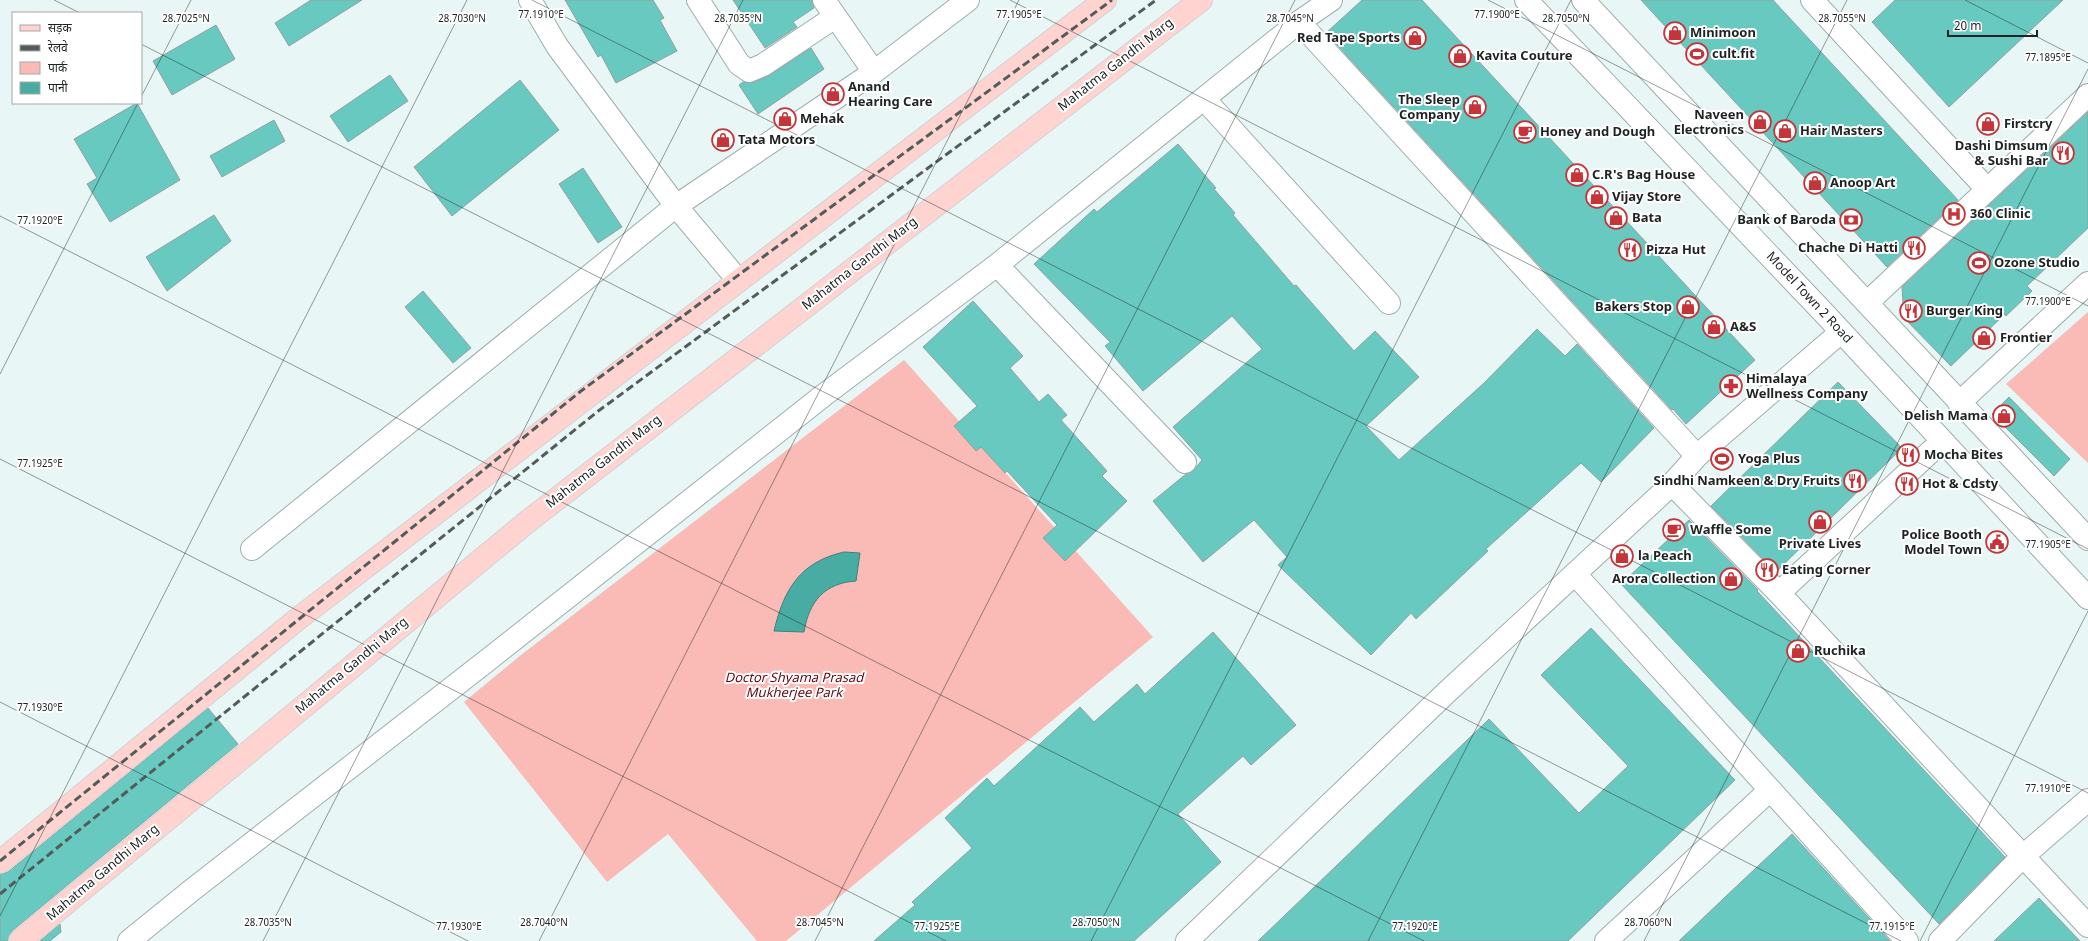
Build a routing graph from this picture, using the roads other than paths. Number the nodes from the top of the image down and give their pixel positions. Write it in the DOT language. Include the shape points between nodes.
graph roads {
  1 [pos="530,0"];
  2 [pos="698,0"];
  3 [pos="968,0"];
  4 [pos="1105,0"];
  5 [pos="1201,0"];
  6 [pos="1331,0"];
  7 [pos="1526,0"];
  8 [pos="1583,0"];
  9 [pos="1812,0"];
  10 [pos="829,8"];
  11 [pos="1299,22"];
  12 [pos="874,72"];
  13 [pos="2088,95"];
  14 [pos="1205,100"];
  15 [pos="1987,189"];
  16 [pos="676,206"];
  17 [pos="997,265"];
  18 [pos="738,280"];
  19 [pos="2088,283"];
  20 [pos="1868,302"];
  21 [pos="1389,303"];
  22 [pos="1841,332"];
  23 [pos="1959,403"];
  24 [pos="1942,441"];
  25 [pos="1697,456"];
  26 [pos="1185,462"];
  27 [pos="1672,484"];
  28 [pos="2088,539"];
  29 [pos="252,549"];
  30 [pos="1575,574"];
  31 [pos="1779,593"];
  32 [pos="2088,598"];
  33 [pos="1770,790"];
  34 [pos="2088,800"];
  35 [pos="2022,857"];
  36 [pos="0,862"];
  37 [pos="2088,926"];
  38 [pos="20,941"];
  39 [pos="130,941"];
  40 [pos="1187,941"];
  41 [pos="1606,941"];
  42 [pos="1907,941"];
  43 [pos="1940,941"];
  1 -- 16 [label="street" via="557,46"];
  2 -- 10 [label="street" via="739,64 749,71 763,65"];
  3 -- 12 [label="street"];
  4 -- 18 [label="main road"];
  5 -- 38 [label="main road, Mahatma Gandhi Marg" via="527,522"];
  6 -- 11 [label="street"];
  7 -- 22 [label="street, Model Town 2 Road"];
  8 -- 20 [label="street"];
  9 -- 15 [label="street"];
  10 -- 12 [label="street"];
  11 -- 14 [label="street"];
  11 -- 25 [label="street"];
  12 -- 16 [label="street"];
  13 -- 15 [label="street"];
  14 -- 17 [label="street"];
  14 -- 21 [label="street"];
  15 -- 20 [label="street"];
  16 -- 18 [label="street"];
  16 -- 29 [label="street"];
  17 -- 26 [label="street"];
  17 -- 39 [label="street" via="818,399"];
  18 -- 36 [label="main road" via="299,618"];
  19 -- 23 [label="street"];
  20 -- 23 [label="street"];
  22 -- 24 [label="street, Model Town 2 Road"];
  22 -- 25 [label="street"];
  23 -- 28 [label="street"];
  24 -- 31 [label="street"];
  24 -- 32 [label="street, Model Town 2 Road"];
  25 -- 27 [label="street"];
  27 -- 30 [label="street"];
  27 -- 31 [label="street"];
  30 -- 33 [label="street"];
  30 -- 40 [label="street" via="1447,692"];
  31 -- 35 [label="street"];
  33 -- 41 [label="street"];
  33 -- 42 [label="street"];
  34 -- 35 [label="street"];
  35 -- 37 [label="street"];
  35 -- 43 [label="street"];
}
